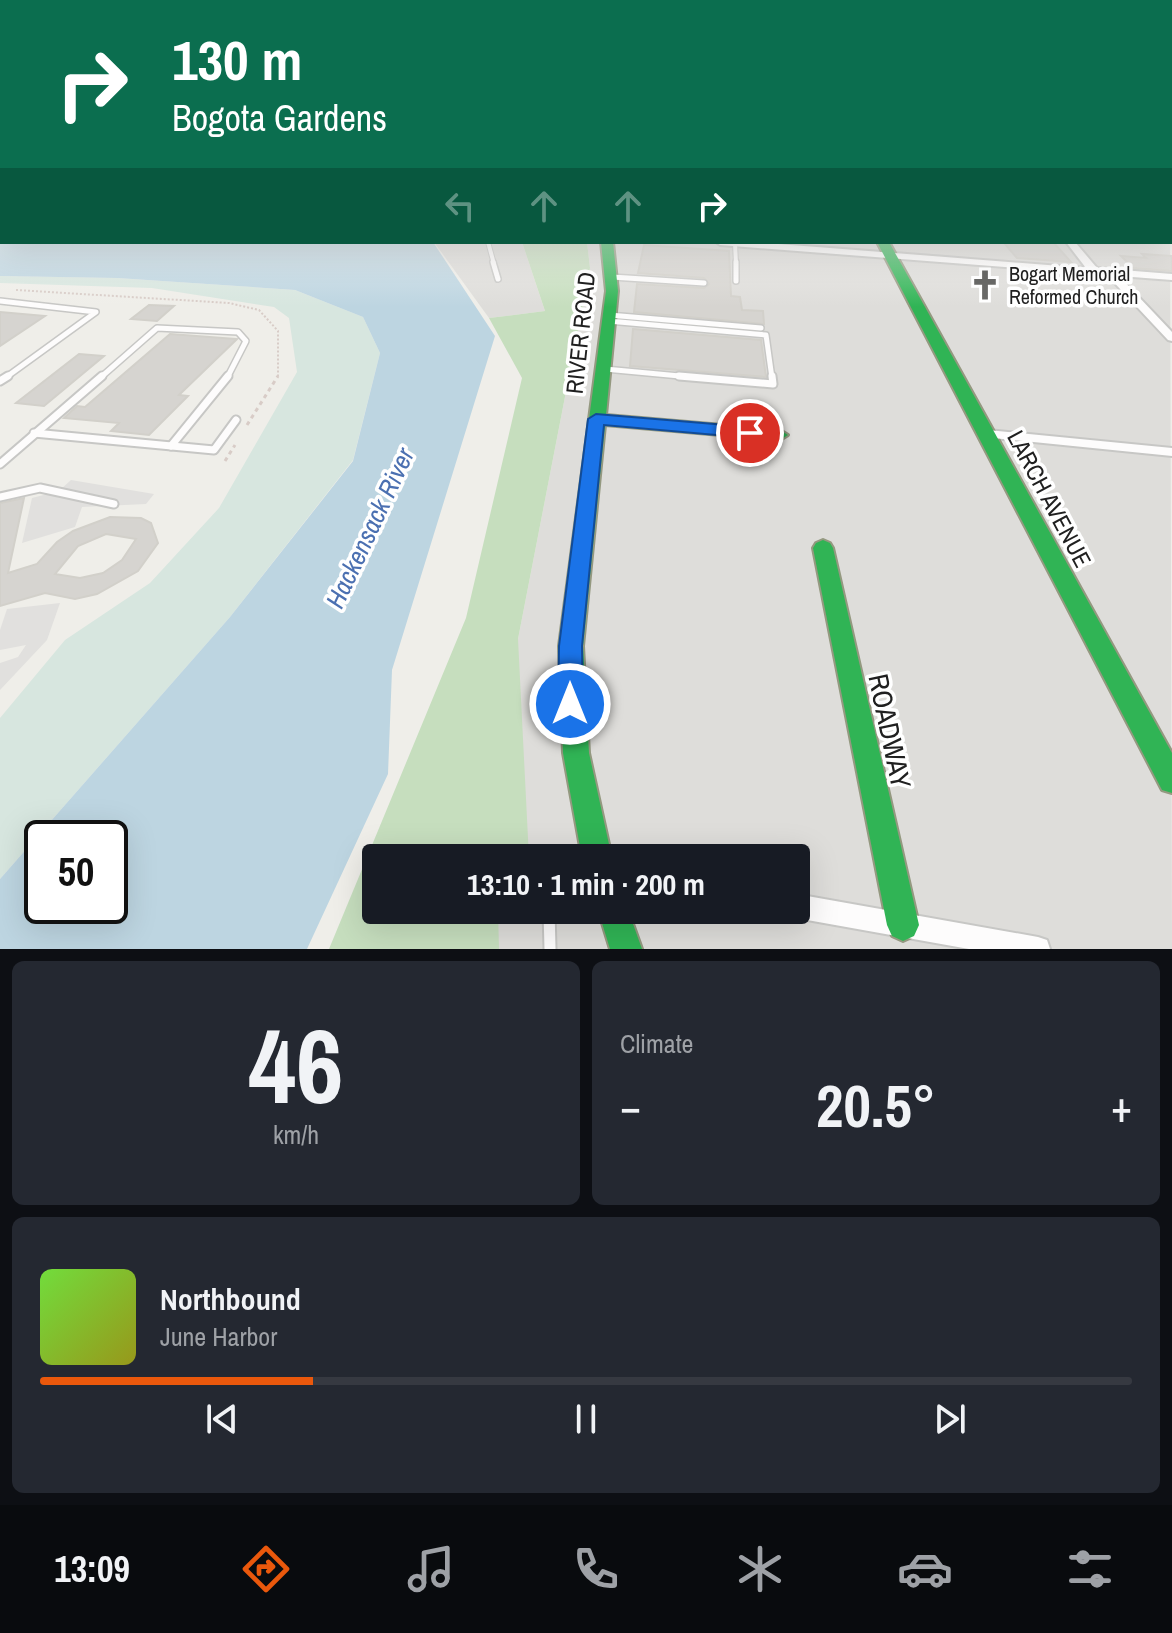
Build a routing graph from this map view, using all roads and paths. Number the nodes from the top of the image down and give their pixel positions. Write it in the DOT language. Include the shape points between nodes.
graph roads {
  1 [pos="489,244"];
  2 [pos="607,244"];
  3 [pos="735,244"];
  4 [pos="765,244"];
  5 [pos="1072,244"];
  6 [pos="885,248"];
  7 [pos="1094,271"];
  8 [pos="1110,272"];
  9 [pos="612,277"];
  10 [pos="1172,277"];
  11 [pos="498,279"];
  12 [pos="736,281"];
  13 [pos="704,283"];
  14 [pos="0,301"];
  15 [pos="609,318"];
  16 [pos="761,328"];
  17 [pos="1172,338"];
  18 [pos="602,369"];
  19 [pos="0,381"];
  20 [pos="596,419"];
  21 [pos="236,420"];
  22 [pos="34,433"];
  23 [pos="988,434"];
  24 [pos="780,435"];
  25 [pos="171,446"];
  26 [pos="1172,452"];
  27 [pos="0,464"];
  28 [pos="0,497"];
  29 [pos="114,504"];
  30 [pos="823,548"];
  31 [pos="1172,780"];
  32 [pos="590,844"];
  33 [pos="810,908"];
  34 [pos="549,924"];
  35 [pos="618,924"];
  36 [pos="903,925"];
  37 [pos="550,949"];
  38 [pos="626,949"];
  39 [pos="1038,949"];
  1 -- 11 [label="lane"];
  2 -- 9 [label="street, RIVER ROAD"];
  3 -- 12 [label="lane"];
  4 -- 6 [label="street"];
  5 -- 7 [label="street"];
  6 -- 7 [label="street"];
  6 -- 23 [label="street, LARCH AVENUE"];
  7 -- 8 [label="street"];
  8 -- 10 [label="street"];
  8 -- 17 [label="street"];
  9 -- 13 [label="lane"];
  9 -- 15 [label="street, RIVER ROAD"];
  14 -- 19 [label="lane" via="96,312"];
  15 -- 16 [label="lane"];
  15 -- 18 [label="street, RIVER ROAD"];
  15 -- 18 [label="lane" via="766,335 773,384"];
  18 -- 20 [label="street, RIVER ROAD"];
  20 -- 24 [label="street"];
  20 -- 32 [label="street, RIVER ROAD" via="571,646 570,704"];
  21 -- 25 [label="lane" via="214,450"];
  22 -- 25 [label="lane"];
  22 -- 25 [label="lane" via="157,328 238,332 246,341 224,384"];
  22 -- 27 [label="lane"];
  23 -- 26 [label="street"];
  23 -- 31 [label="street, LARCH AVENUE"];
  28 -- 29 [label="lane" via="40,488"];
  30 -- 36 [label="street, ROADWAY"];
  33 -- 36 [label="street"];
  34 -- 37 [label="lane"];
  35 -- 38 [label="street"];
  36 -- 39 [label="street"];
}
